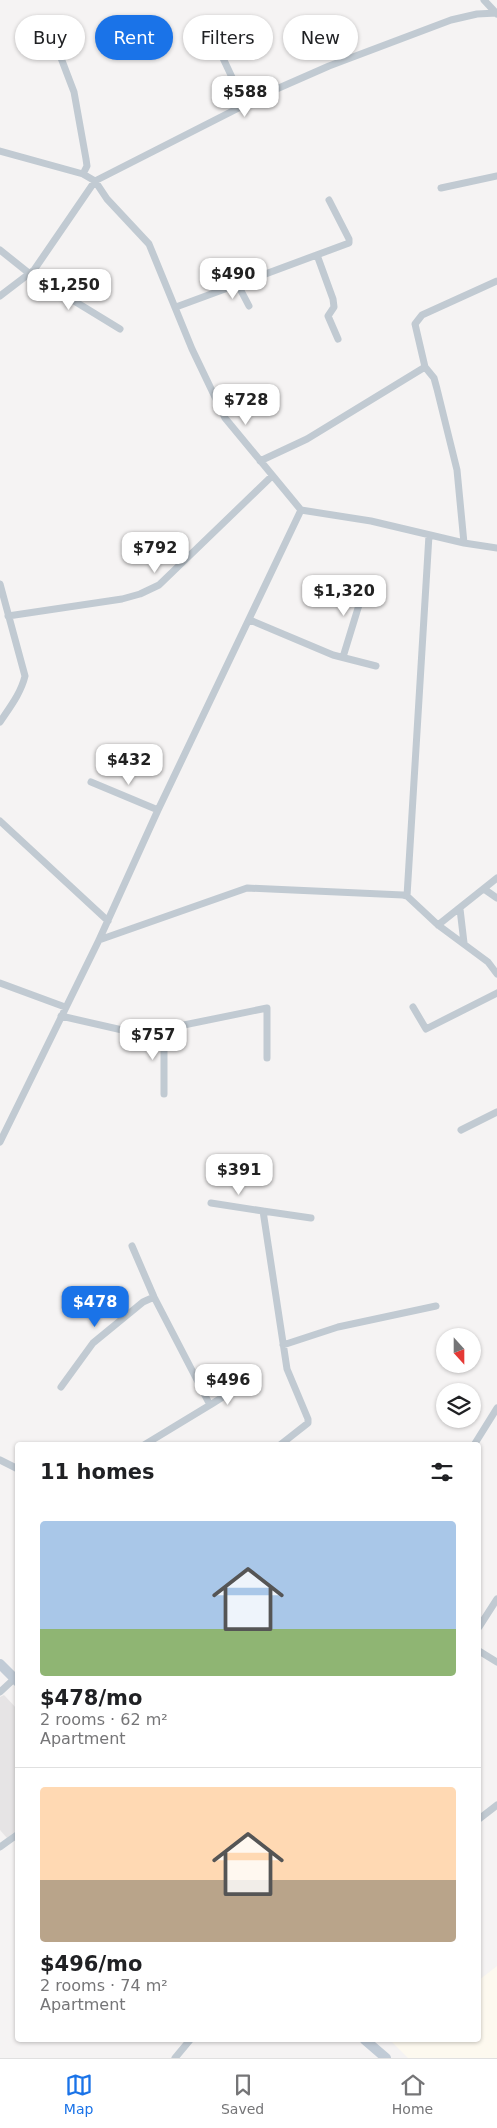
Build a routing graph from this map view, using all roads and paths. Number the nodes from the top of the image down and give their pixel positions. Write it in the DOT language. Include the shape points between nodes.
graph roads {
  1 [pos="484,0"];
  2 [pos="497,13"];
  3 [pos="62,60"];
  4 [pos="224,60"];
  5 [pos="244,105"];
  6 [pos="0,151"];
  7 [pos="83,174"];
  8 [pos="497,176"];
  9 [pos="96,181"];
  10 [pos="441,188"];
  11 [pos="329,200"];
  12 [pos="0,250"];
  13 [pos="317,255"];
  14 [pos="30,274"];
  15 [pos="497,280"];
  16 [pos="238,283"];
  17 [pos="0,296"];
  18 [pos="249,306"];
  19 [pos="176,307"];
  20 [pos="120,329"];
  21 [pos="338,339"];
  22 [pos="425,366"];
  23 [pos="260,461"];
  24 [pos="272,476"];
  25 [pos="301,510"];
  26 [pos="429,535"];
  27 [pos="464,543"];
  28 [pos="497,548"];
  29 [pos="366,582"];
  30 [pos="0,584"];
  31 [pos="8,616"];
  32 [pos="250,620"];
  33 [pos="343,658"];
  34 [pos="376,666"];
  35 [pos="0,722"];
  36 [pos="91,782"];
  37 [pos="158,810"];
  38 [pos="0,821"];
  39 [pos="497,878"];
  40 [pos="484,889"];
  41 [pos="407,896"];
  42 [pos="497,898"];
  43 [pos="460,909"];
  44 [pos="108,921"];
  45 [pos="438,925"];
  46 [pos="99,940"];
  47 [pos="464,943"];
  48 [pos="497,974"];
  49 [pos="0,983"];
  50 [pos="497,993"];
  51 [pos="413,1007"];
  52 [pos="65,1008"];
  53 [pos="61,1016"];
  54 [pos="164,1028"];
  55 [pos="267,1058"];
  56 [pos="164,1094"];
  57 [pos="497,1112"];
  58 [pos="461,1130"];
  59 [pos="0,1142"];
  60 [pos="211,1203"];
  61 [pos="263,1211"];
  62 [pos="311,1218"];
  63 [pos="132,1246"];
  64 [pos="154,1297"];
  65 [pos="436,1306"];
  66 [pos="283,1345"];
  67 [pos="61,1387"];
  68 [pos="234,1390"];
  69 [pos="210,1404"];
  70 [pos="497,1408"];
  71 [pos="149,1442"];
  72 [pos="284,1442"];
  73 [pos="476,1442"];
  74 [pos="0,1460"];
  75 [pos="15,1468"];
  76 [pos="497,1599"];
  77 [pos="481,1624"];
  78 [pos="481,1652"];
  79 [pos="497,1662"];
  80 [pos="0,1664"];
  81 [pos="15,1679"];
  82 [pos="15,1681"];
  83 [pos="0,1692"];
  84 [pos="497,1805"];
  85 [pos="481,1817"];
  86 [pos="15,1836"];
  87 [pos="0,1847"];
  88 [pos="188,2042"];
  89 [pos="367,2042"];
  90 [pos="175,2058"];
  91 [pos="386,2058"];
  1 -- 2 [label="street"];
  2 -- 5 [label="street" via="450,20 329,66"];
  3 -- 7 [label="street" via="74,92 87,166"];
  4 -- 5 [label="street"];
  5 -- 9 [label="street"];
  6 -- 7 [label="street"];
  7 -- 9 [label="street"];
  8 -- 10 [label="street"];
  9 -- 14 [label="street"];
  9 -- 19 [label="street" via="107,199 149,244"];
  11 -- 13 [label="street" via="350,242"];
  12 -- 14 [label="street"];
  13 -- 16 [label="street"];
  13 -- 21 [label="street" via="333,299 334,307 328,316"];
  14 -- 17 [label="street"];
  14 -- 20 [label="street"];
  15 -- 22 [label="street" via="422,315 415,324"];
  16 -- 18 [label="street"];
  16 -- 19 [label="street"];
  19 -- 23 [label="street" via="192,350 225,418"];
  22 -- 23 [label="street" via="307,439"];
  22 -- 27 [label="street" via="434,378 457,470"];
  23 -- 24 [label="street"];
  24 -- 25 [label="street"];
  24 -- 31 [label="street" via="150,590 122,599"];
  25 -- 26 [label="street" via="371,521"];
  25 -- 32 [label="street"];
  26 -- 27 [label="street"];
  26 -- 41 [label="street"];
  27 -- 28 [label="street"];
  29 -- 33 [label="street"];
  30 -- 31 [label="street"];
  31 -- 35 [label="street" via="25,676"];
  32 -- 33 [label="street"];
  32 -- 37 [label="street"];
  33 -- 34 [label="street"];
  36 -- 37 [label="street"];
  37 -- 44 [label="street"];
  38 -- 44 [label="street"];
  39 -- 40 [label="street"];
  40 -- 42 [label="street"];
  40 -- 43 [label="street"];
  41 -- 45 [label="street"];
  41 -- 46 [label="street" via="246,888"];
  43 -- 45 [label="street"];
  43 -- 47 [label="street"];
  44 -- 46 [label="street"];
  45 -- 47 [label="street"];
  46 -- 52 [label="street"];
  47 -- 48 [label="street" via="488,962"];
  49 -- 52 [label="street"];
  50 -- 51 [label="street" via="426,1029"];
  52 -- 53 [label="street"];
  53 -- 54 [label="street" via="126,1031"];
  53 -- 59 [label="street"];
  54 -- 55 [label="street" via="267,1008"];
  54 -- 56 [label="street"];
  57 -- 58 [label="street"];
  60 -- 61 [label="street"];
  61 -- 62 [label="street"];
  61 -- 66 [label="street"];
  63 -- 64 [label="street"];
  64 -- 67 [label="street" via="143,1302 93,1343"];
  64 -- 69 [label="street"];
  65 -- 66 [label="street" via="338,1327"];
  66 -- 72 [label="street" via="287,1369 308,1419 308,1423"];
  68 -- 69 [label="street"];
  69 -- 71 [label="street"];
  70 -- 73 [label="street"];
  74 -- 75 [label="street"];
  76 -- 77 [label="street"];
  78 -- 79 [label="street"];
  80 -- 81 [label="main road"];
  82 -- 83 [label="street"];
  84 -- 85 [label="street"];
  86 -- 87 [label="street"];
  88 -- 90 [label="street"];
  89 -- 91 [label="main road"];
}
